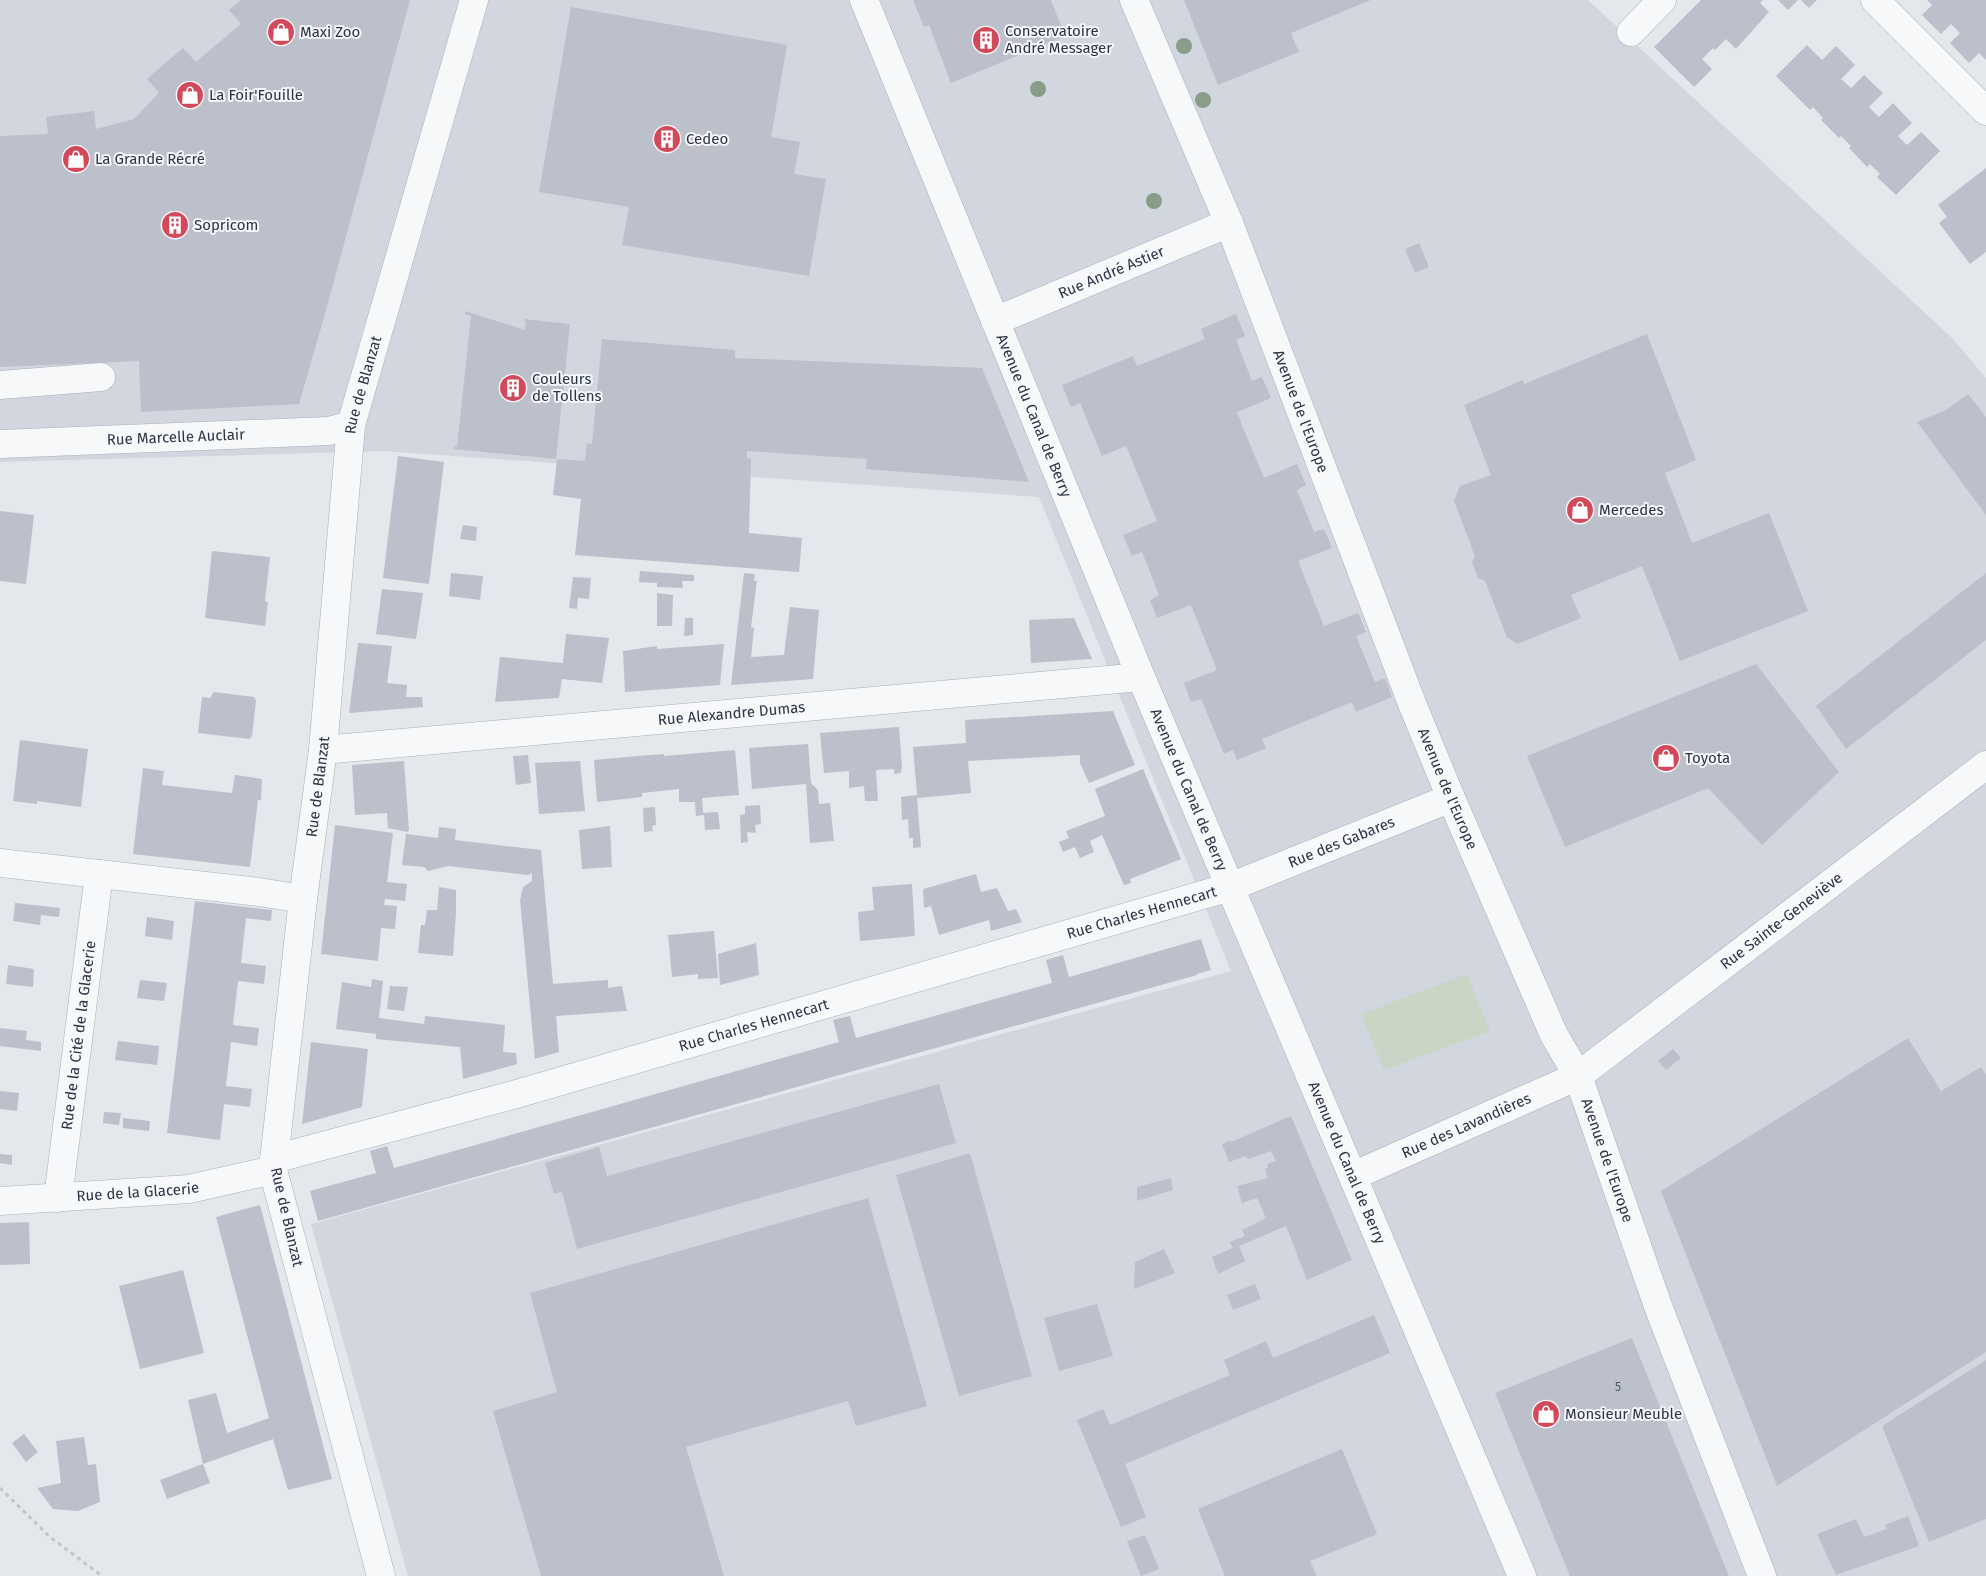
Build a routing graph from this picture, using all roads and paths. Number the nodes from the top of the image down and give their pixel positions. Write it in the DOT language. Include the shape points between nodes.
graph roads {
  1 [pos="474,0"];
  2 [pos="864,0"];
  3 [pos="1134,0"];
  4 [pos="1662,0"];
  5 [pos="1876,0"];
  6 [pos="1630,32"];
  7 [pos="1986,111"];
  8 [pos="1229,223"];
  9 [pos="995,321"];
  10 [pos="101,376"];
  11 [pos="0,385"];
  12 [pos="352,425"];
  13 [pos="0,444"];
  14 [pos="1141,677"];
  15 [pos="323,750"];
  16 [pos="1986,765"];
  17 [pos="1451,798"];
  18 [pos="0,863"];
  19 [pos="100,874"];
  20 [pos="1230,887"];
  21 [pos="303,899"];
  22 [pos="1578,1076"];
  23 [pos="273,1164"];
  24 [pos="1353,1176"];
  25 [pos="58,1198"];
  26 [pos="0,1201"];
  27 [pos="0,1488"];
  28 [pos="102,1576"];
  29 [pos="381,1576"];
  30 [pos="1522,1576"];
  31 [pos="1762,1576"];
  1 -- 12 [label="street, Rue de Blanzat"];
  2 -- 9 [label="street, Avenue du Canal de Berry"];
  3 -- 8 [label="street, Avenue de l'Europe"];
  4 -- 6 [label="street"];
  5 -- 7 [label="street"];
  8 -- 9 [label="street, Rue André Astier"];
  8 -- 17 [label="street, Avenue de l'Europe"];
  9 -- 14 [label="street, Avenue du Canal de Berry"];
  10 -- 11 [label="street"];
  12 -- 13 [label="street, Rue Marcelle Auclair" via="329,431"];
  12 -- 15 [label="street, Rue de Blanzat"];
  14 -- 15 [label="street, Rue Alexandre Dumas"];
  14 -- 20 [label="street, Avenue du Canal de Berry"];
  15 -- 21 [label="street, Rue de Blanzat"];
  16 -- 22 [label="street, Rue Sainte-Geneviève"];
  17 -- 20 [label="street, Rue des Gabares"];
  17 -- 22 [label="street, Avenue de l'Europe" via="1554,1035"];
  18 -- 19 [label="street"];
  19 -- 21 [label="street"];
  19 -- 25 [label="street, Rue de la Cité de la Glacerie"];
  20 -- 23 [label="street, Rue Charles Hennecart"];
  20 -- 24 [label="street, Avenue du Canal de Berry"];
  21 -- 23 [label="street, Rue de Blanzat"];
  22 -- 24 [label="street, Rue des Lavandières"];
  22 -- 31 [label="street, Avenue de l'Europe" via="1658,1306"];
  23 -- 25 [label="street, Rue de la Glacerie" via="189,1189"];
  23 -- 29 [label="street, Rue de Blanzat"];
  24 -- 30 [label="street, Avenue du Canal de Berry"];
  25 -- 26 [label="street, Rue de la Glacerie"];
  27 -- 28 [label="path" via="50,1537"];
}
